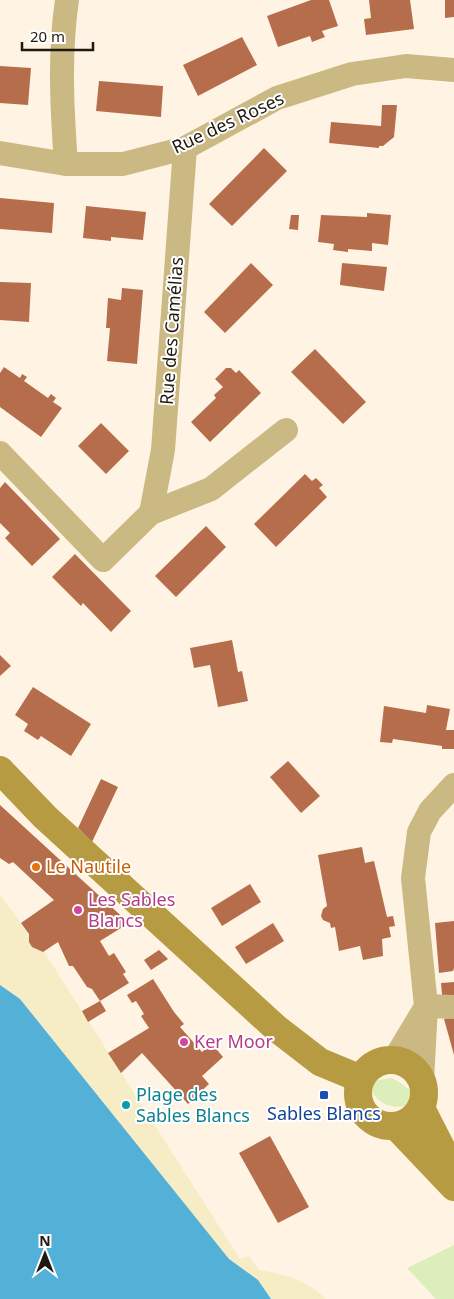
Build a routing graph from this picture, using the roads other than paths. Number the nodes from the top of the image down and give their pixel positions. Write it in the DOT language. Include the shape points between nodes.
graph roads {
  1 [pos="67,0"];
  2 [pos="454,70"];
  3 [pos="185,148"];
  4 [pos="0,153"];
  5 [pos="66,164"];
  6 [pos="286,430"];
  7 [pos="0,453"];
  8 [pos="150,513"];
  9 [pos="0,770"];
  10 [pos="454,785"];
  11 [pos="426,1006"];
  12 [pos="454,1007"];
  13 [pos="394,1060"];
  14 [pos="361,1079"];
  15 [pos="422,1080"];
  16 [pos="421,1108"];
  17 [pos="396,1126"];
  18 [pos="454,1173"];
  19 [pos="454,1187"];
  1 -- 5 [label="street" via="63,28 62,109"];
  2 -- 3 [label="street, Rue des Roses" via="406,66 352,74 277,98"];
  3 -- 5 [label="street, Rue des Roses" via="123,164"];
  3 -- 8 [label="street, Rue des Camélias" via="163,450"];
  4 -- 5 [label="street, Rue des Roses"];
  6 -- 8 [label="street" via="211,489"];
  7 -- 8 [label="street" via="103,560"];
  9 -- 14 [label="street" via="45,818 276,1028 320,1062"];
  10 -- 11 [label="street" via="430,811 419,832 413,878"];
  11 -- 12 [label="street"];
  11 -- 13 [label="street"];
  11 -- 15 [label="street"];
  13 -- 14 [label="street" via="375,1065"];
  13 -- 15 [label="street" via="411,1066"];
  14 -- 17 [label="street" via="358,1099 365,1113 376,1123"];
  15 -- 16 [label="street" via="424,1099"];
  16 -- 17 [label="street" via="415,1117"];
  16 -- 18 [label="street"];
  17 -- 19 [label="street"];
}
